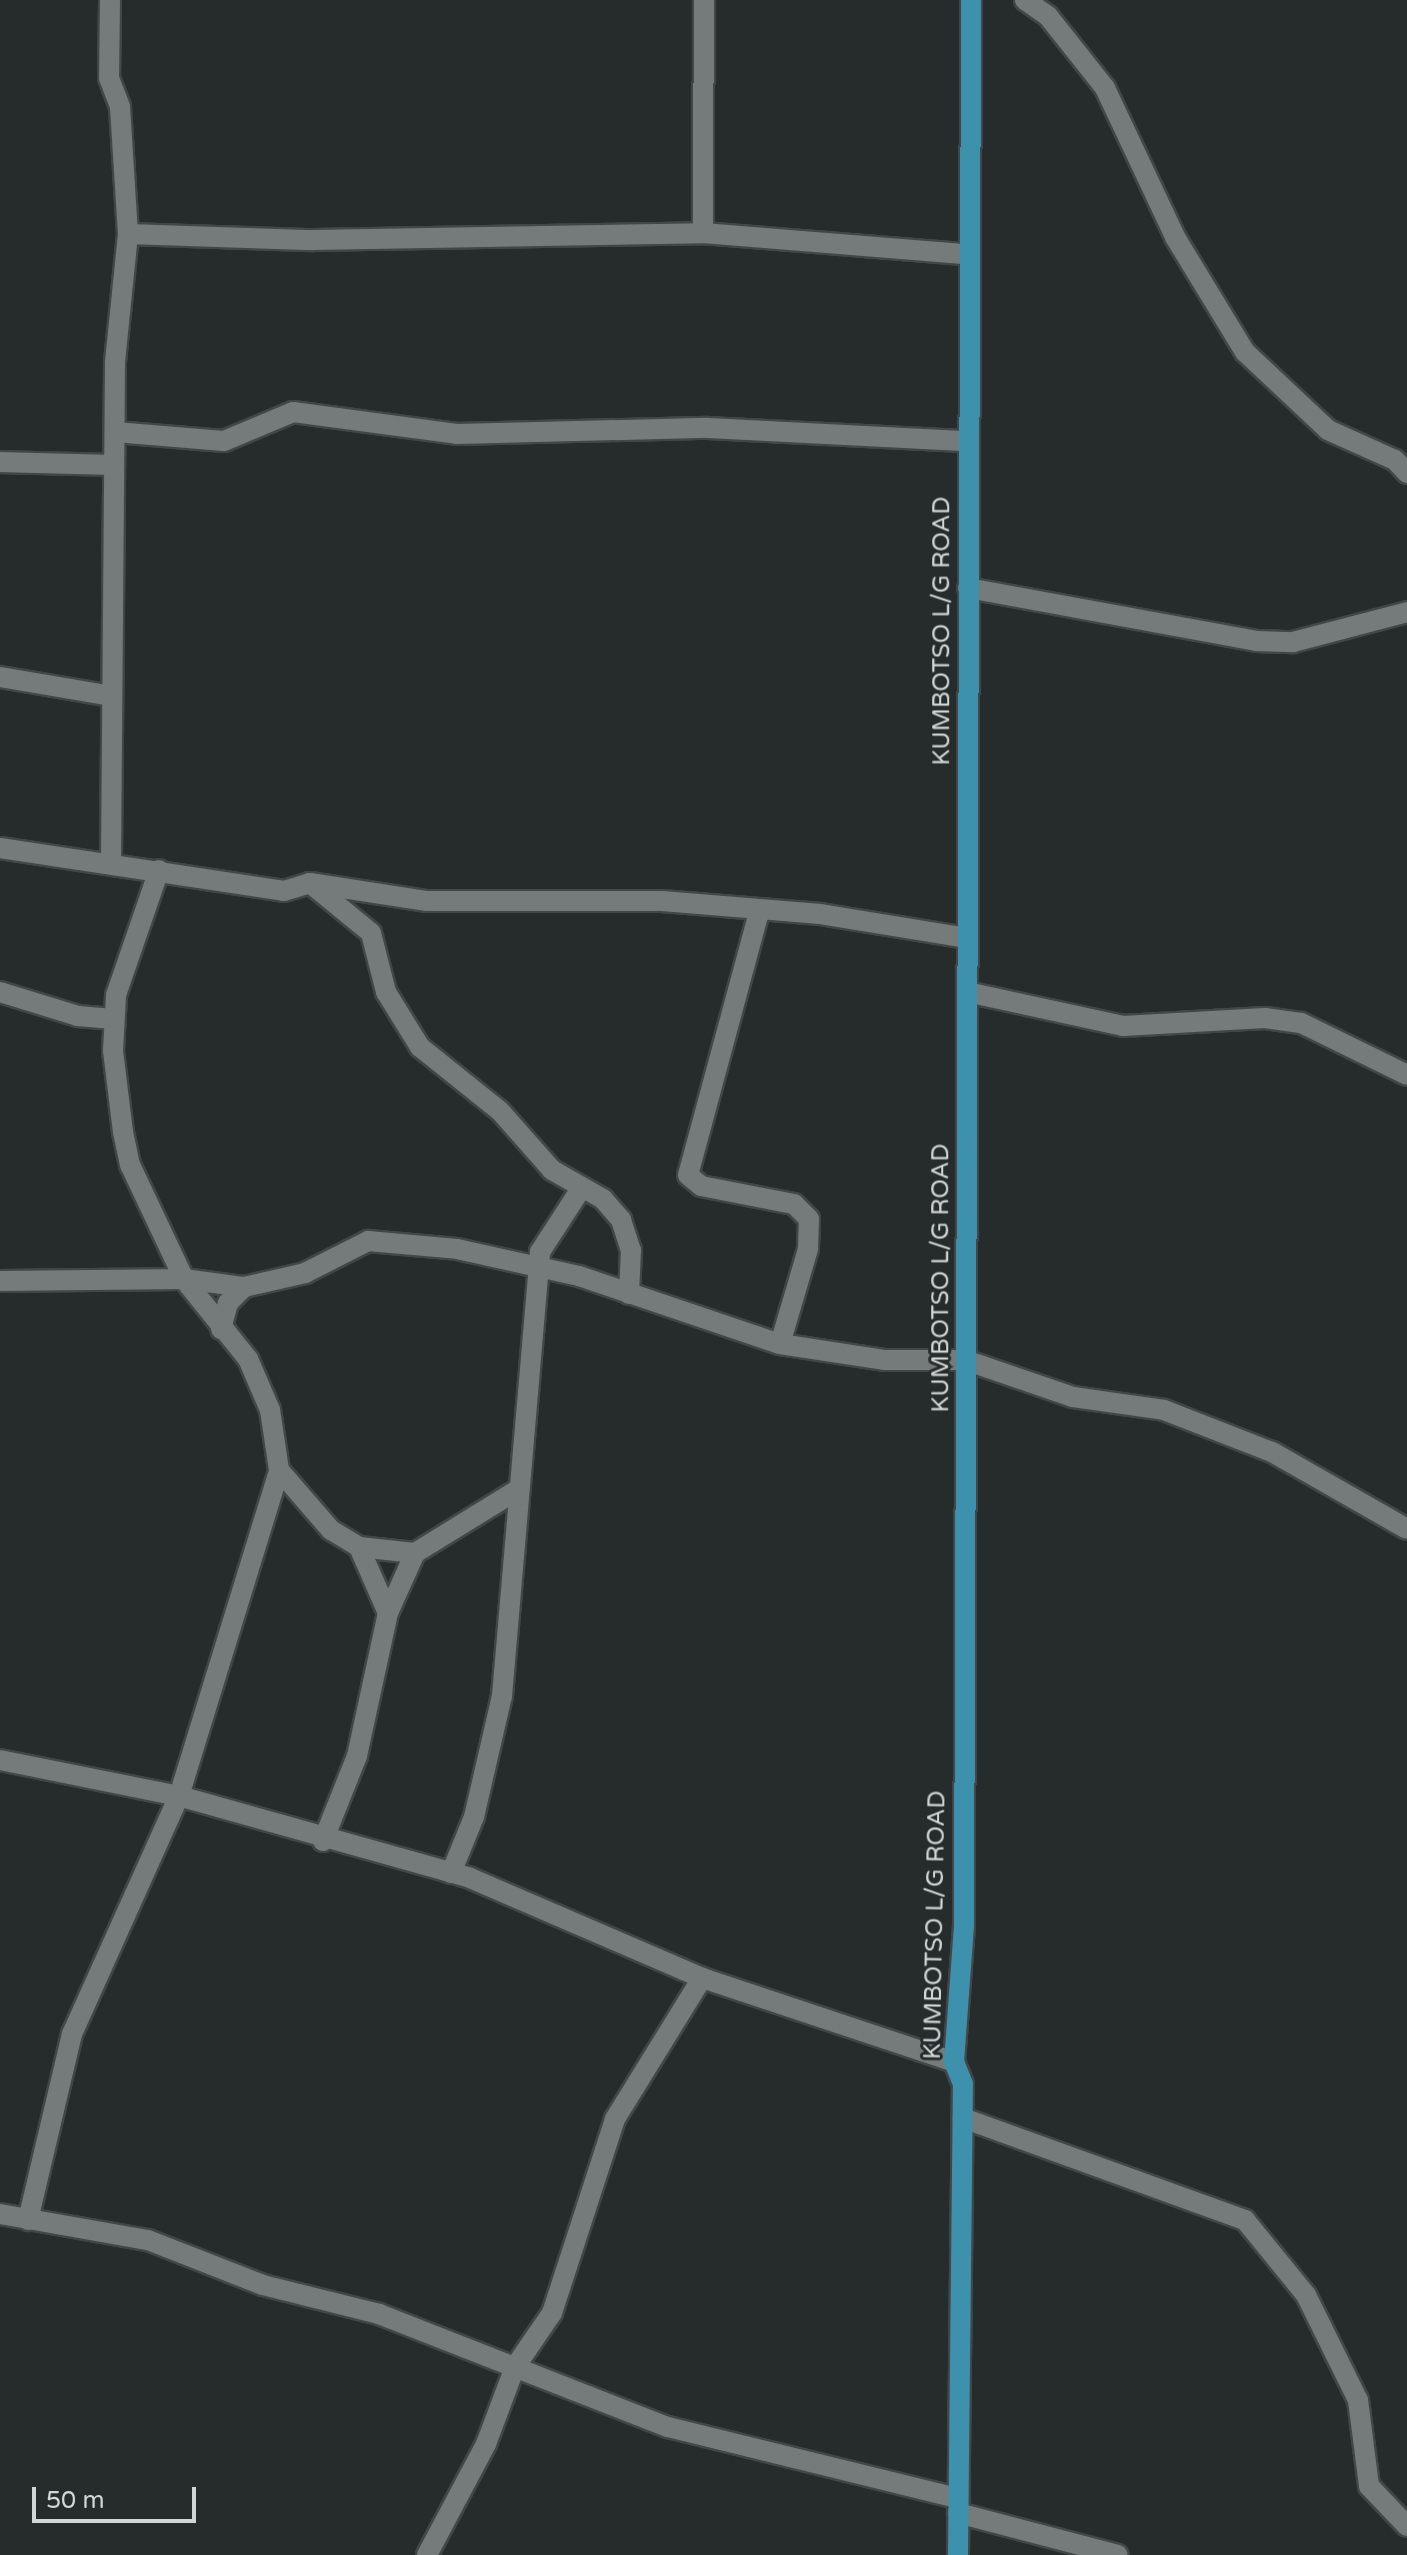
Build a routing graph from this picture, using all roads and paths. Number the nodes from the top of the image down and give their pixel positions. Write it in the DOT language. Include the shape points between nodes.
graph roads {
  1 [pos="110,0"];
  2 [pos="704,0"];
  3 [pos="971,0"];
  4 [pos="1056,0"];
  5 [pos="1028,1"];
  6 [pos="703,233"];
  7 [pos="128,234"];
  8 [pos="966,254"];
  9 [pos="115,432"];
  10 [pos="968,441"];
  11 [pos="0,462"];
  12 [pos="114,465"];
  13 [pos="1407,473"];
  14 [pos="968,588"];
  15 [pos="1407,612"];
  16 [pos="0,677"];
  17 [pos="111,696"];
  18 [pos="0,848"];
  19 [pos="111,863"];
  20 [pos="159,870"];
  21 [pos="310,883"];
  22 [pos="759,912"];
  23 [pos="967,938"];
  24 [pos="0,992"];
  25 [pos="967,992"];
  26 [pos="113,1019"];
  27 [pos="1407,1075"];
  28 [pos="582,1187"];
  29 [pos="539,1268"];
  30 [pos="184,1279"];
  31 [pos="0,1281"];
  32 [pos="244,1287"];
  33 [pos="629,1294"];
  34 [pos="221,1329"];
  35 [pos="780,1344"];
  36 [pos="965,1360"];
  37 [pos="279,1470"];
  38 [pos="519,1489"];
  39 [pos="1407,1529"];
  40 [pos="359,1547"];
  41 [pos="415,1553"];
  42 [pos="388,1613"];
  43 [pos="0,1760"];
  44 [pos="179,1796"];
  45 [pos="323,1841"];
  46 [pos="451,1873"];
  47 [pos="702,1978"];
  48 [pos="954,2062"];
  49 [pos="963,2118"];
  50 [pos="0,2214"];
  51 [pos="28,2220"];
  52 [pos="515,2367"];
  53 [pos="958,2505"];
  54 [pos="1407,2526"];
  55 [pos="427,2555"];
  56 [pos="958,2555"];
  57 [pos="1118,2555"];
  1 -- 7 [label="street" via="109,78 120,107"];
  2 -- 6 [label="street"];
  3 -- 8 [label="main road, KUMBOTSO L/G ROAD"];
  4 -- 5 [label="street"];
  5 -- 13 [label="street" via="1105,88 1175,237 1245,352 1328,430 1395,460"];
  6 -- 7 [label="street" via="313,240"];
  6 -- 8 [label="street"];
  7 -- 9 [label="street"];
  8 -- 10 [label="main road, KUMBOTSO L/G ROAD"];
  9 -- 10 [label="street" via="224,441 293,412 457,434 708,428"];
  9 -- 12 [label="street"];
  10 -- 14 [label="main road, KUMBOTSO L/G ROAD"];
  11 -- 12 [label="street"];
  12 -- 17 [label="street"];
  14 -- 15 [label="street" via="1256,641 1293,642"];
  14 -- 23 [label="main road, KUMBOTSO L/G ROAD"];
  16 -- 17 [label="street"];
  17 -- 19 [label="street"];
  18 -- 19 [label="street"];
  19 -- 20 [label="street"];
  20 -- 21 [label="street" via="284,891"];
  20 -- 26 [label="street"];
  21 -- 22 [label="street" via="426,901 662,901"];
  21 -- 28 [label="street" via="371,933 386,992 420,1047 500,1111 552,1170"];
  22 -- 23 [label="street"];
  22 -- 35 [label="street" via="688,1175 701,1186 794,1204 809,1219 808,1249"];
  23 -- 25 [label="main road, KUMBOTSO L/G ROAD"];
  24 -- 26 [label="street" via="66,1014"];
  25 -- 27 [label="street" via="1123,1026 1265,1018 1301,1023"];
  25 -- 36 [label="main road, KUMBOTSO L/G ROAD"];
  26 -- 30 [label="street" via="130,1165"];
  28 -- 29 [label="street" via="544,1240"];
  28 -- 33 [label="street" via="621,1220 631,1250"];
  29 -- 32 [label="street" via="457,1249 368,1241 305,1273"];
  29 -- 33 [label="street"];
  29 -- 38 [label="street"];
  30 -- 31 [label="street"];
  30 -- 32 [label="street"];
  30 -- 34 [label="street"];
  32 -- 34 [label="street" via="228,1303"];
  33 -- 35 [label="street"];
  34 -- 37 [label="street" via="248,1359 265,1397"];
  35 -- 36 [label="street" via="884,1360"];
  36 -- 39 [label="street" via="1073,1397 1164,1410 1215,1427"];
  36 -- 48 [label="main road, KUMBOTSO L/G ROAD" via="964,1925"];
  37 -- 40 [label="street" via="331,1530"];
  37 -- 44 [label="street"];
  38 -- 41 [label="street"];
  38 -- 46 [label="street" via="502,1696 474,1817"];
  40 -- 41 [label="street"];
  40 -- 42 [label="street"];
  41 -- 42 [label="street"];
  42 -- 45 [label="street" via="357,1756"];
  43 -- 44 [label="street"];
  44 -- 45 [label="street"];
  44 -- 51 [label="street" via="72,2034"];
  45 -- 46 [label="street"];
  46 -- 47 [label="street"];
  47 -- 48 [label="street"];
  47 -- 52 [label="street" via="615,2119 552,2313"];
  48 -- 49 [label="main road, KUMBOTSO L/G ROAD"];
  49 -- 53 [label="main road, KUMBOTSO L/G ROAD"];
  49 -- 54 [label="street" via="1245,2220 1306,2295 1358,2400 1369,2486"];
  50 -- 51 [label="street"];
  51 -- 52 [label="street" via="148,2240 263,2285 379,2314"];
  52 -- 53 [label="street" via="668,2427"];
  52 -- 55 [label="street" via="486,2444"];
  53 -- 56 [label="main road, KUMBOTSO L/G ROAD"];
  53 -- 57 [label="street"];
}
